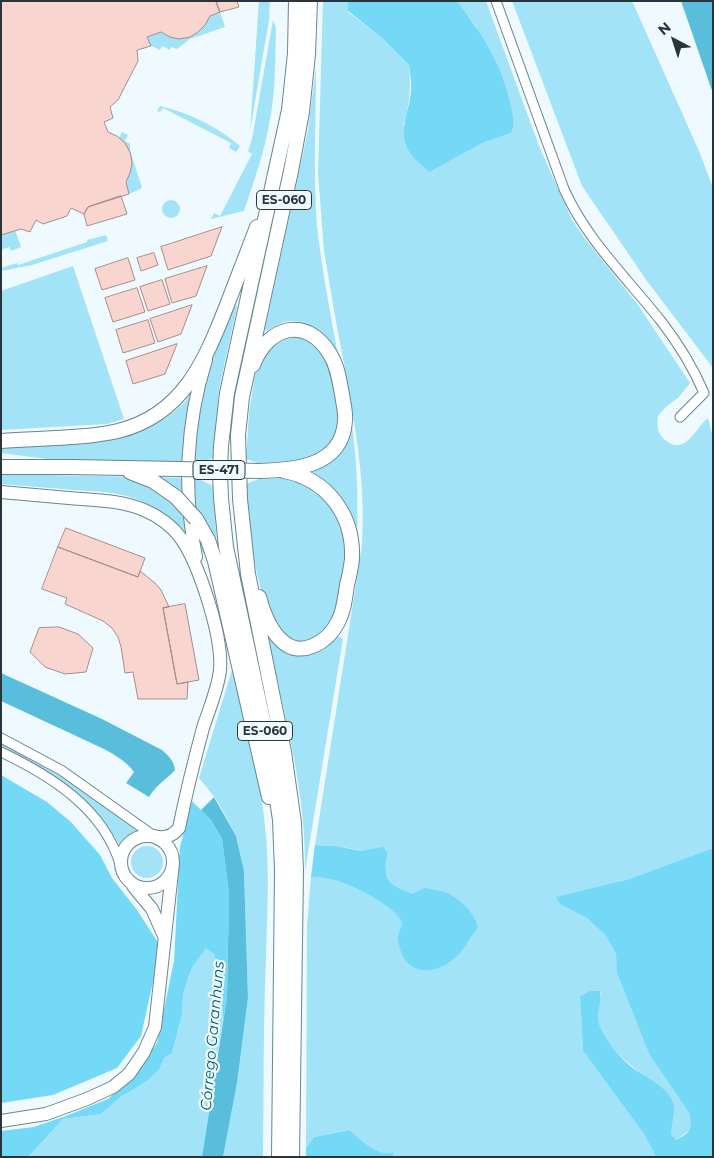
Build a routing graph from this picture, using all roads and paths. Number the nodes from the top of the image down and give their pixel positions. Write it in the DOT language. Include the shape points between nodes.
graph roads {
  1 [pos="296,1"];
  2 [pos="310,1"];
  3 [pos="496,1"];
  4 [pos="274,185"];
  5 [pos="210,348"];
  6 [pos="242,396"];
  7 [pos="680,417"];
  8 [pos="1,440"];
  9 [pos="1,460"];
  10 [pos="71,466"];
  11 [pos="110,467"];
  12 [pos="1,468"];
  13 [pos="284,471"];
  14 [pos="1,492"];
  15 [pos="245,548"];
  16 [pos="200,577"];
  17 [pos="1,738"];
  18 [pos="1,752"];
  19 [pos="154,836"];
  20 [pos="120,864"];
  21 [pos="173,864"];
  22 [pos="130,882"];
  23 [pos="282,894"];
  24 [pos="166,941"];
  25 [pos="1,1121"];
  26 [pos="280,1157"];
  27 [pos="292,1157"];
  1 -- 4 [label="main road, ES-060" via="291,93"];
  2 -- 6 [label="main road, ES-060" via="305,88 299,128"];
  3 -- 7 [label="street" via="564,189 577,215 669,333 704,393"];
  4 -- 5 [label="main road"];
  4 -- 23 [label="main road, ES-060" via="227,393 220,473 226,547 274,775 282,845"];
  5 -- 8 [label="main road" via="183,392 144,422 104,433"];
  5 -- 16 [label="main road" via="194,408 188,462 190,516"];
  6 -- 13 [label="main road" via="258,356 266,344 282,332 294,329 307,331 331,355 345,411 342,436 334,449 319,462"];
  6 -- 15 [label="main road, ES-060" via="238,471"];
  9 -- 10 [label="main road, ES-471"];
  10 -- 11 [label="main road, ES-471"];
  10 -- 12 [label="main road, ES-471"];
  11 -- 13 [label="main road, ES-471, bridge"];
  11 -- 23 [label="main road, bridge" via="143,476 163,487 196,519 208,540 268,793 278,844"];
  13 -- 15 [label="main road" via="312,480 328,492 348,527 352,560 344,606 339,622 324,639 312,647 300,649 282,641 262,606"];
  14 -- 16 [label="main road" via="103,500 144,509 164,521 179,536"];
  15 -- 27 [label="main road, ES-060" via="252,599 284,752 294,823"];
  16 -- 19 [label="main road" via="218,640 220,673 179,828 169,836"];
  17 -- 19 [label="street" via="75,779"];
  18 -- 20 [label="street" via="58,784 94,816 112,840"];
  19 -- 20 [label="main road" via="140,836 127,844"];
  19 -- 21 [label="main road" via="170,849"];
  20 -- 22 [label="main road"];
  21 -- 22 [label="main road" via="168,877 157,886 143,888"];
  21 -- 24 [label="main road"];
  22 -- 24 [label="main road" via="152,909"];
  23 -- 26 [label="main road, ES-060"];
  24 -- 25 [label="main road" via="155,1026 144,1052 129,1074 113,1087 87,1099 46,1114"];
}
